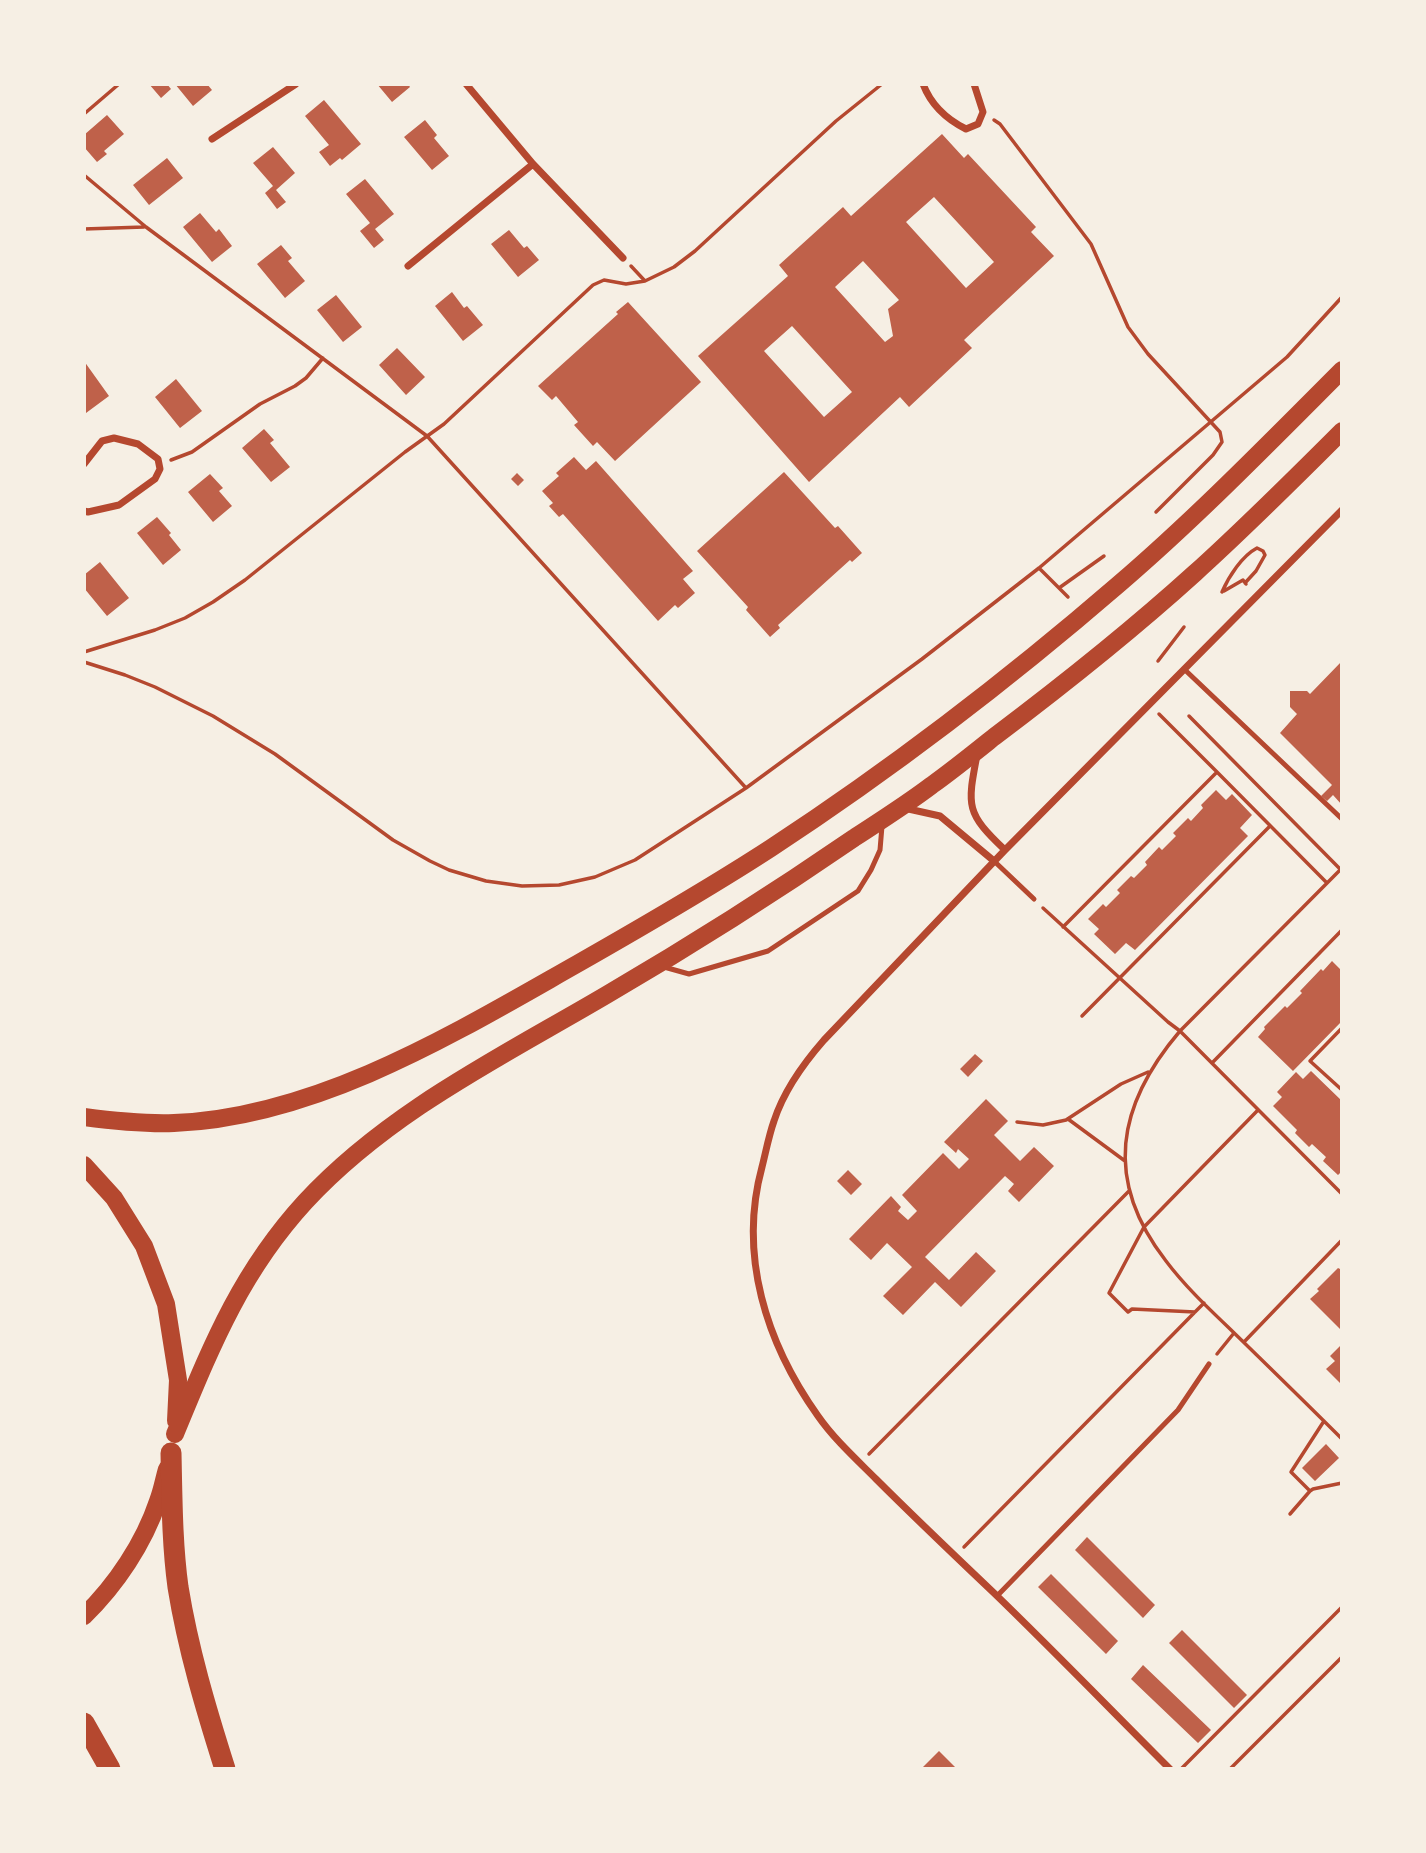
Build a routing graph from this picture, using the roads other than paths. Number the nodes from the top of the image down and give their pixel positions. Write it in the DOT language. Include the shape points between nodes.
graph roads {
  1 [pos="296,84"];
  2 [pos="466,84"];
  3 [pos="923,84"];
  4 [pos="974,84"];
  5 [pos="212,139"];
  6 [pos="533,163"];
  7 [pos="623,258"];
  8 [pos="408,266"];
  9 [pos="1342,370"];
  10 [pos="1342,431"];
  11 [pos="84,464"];
  12 [pos="1342,510"];
  13 [pos="84,511"];
  14 [pos="1184,669"];
  15 [pos="979,749"];
  16 [pos="900,807"];
  17 [pos="883,819"];
  18 [pos="1342,819"];
  19 [pos="1005,850"];
  20 [pos="994,861"];
  21 [pos="1034,899"];
  22 [pos="657,965"];
  23 [pos="84,1116"];
  24 [pos="84,1165"];
  25 [pos="1209,1364"];
  26 [pos="173,1443"];
  27 [pos="997,1596"];
  28 [pos="90,1610"];
  29 [pos="84,1723"];
  30 [pos="110,1769"];
  31 [pos="225,1769"];
  32 [pos="1170,1769"];
  1 -- 5 [label="street"];
  2 -- 6 [label="street"];
  3 -- 4 [label="street" via="949,120 966,130 978,124 983,112"];
  6 -- 7 [label="street"];
  6 -- 8 [label="street"];
  9 -- 23 [label="main road" via="1180,529 1016,670 841,801 615,943 423,1048 295,1102 177,1123 129,1123"];
  10 -- 15 [label="main road" via="1186,582"];
  11 -- 13 [label="street" via="103,440 114,438 138,443 158,459 160,469 155,479 118,505"];
  12 -- 14 [label="street"];
  14 -- 18 [label="lane"];
  14 -- 19 [label="street"];
  15 -- 16 [label="main road"];
  15 -- 19 [label="street" via="970,794 974,816"];
  16 -- 17 [label="main road"];
  16 -- 20 [label="street" via="940,816"];
  17 -- 22 [label="main road"];
  17 -- 22 [label="lane" via="880,850 858,891 768,951 689,974"];
  19 -- 20 [label="street"];
  20 -- 21 [label="lane"];
  20 -- 27 [label="street" via="802,1066 774,1119 755,1191 753,1228 755,1268 767,1316 801,1390 834,1436"];
  22 -- 26 [label="main road" via="439,1093 332,1175 253,1268 206,1359"];
  24 -- 26 [label="main road" via="114,1198 144,1246 166,1304 178,1380"];
  25 -- 27 [label="lane" via="1178,1410"];
  26 -- 28 [label="main road" via="159,1501 142,1537"];
  26 -- 31 [label="highway" via="172,1521 178,1586 194,1669"];
  27 -- 32 [label="street"];
  29 -- 30 [label="highway"];
}
